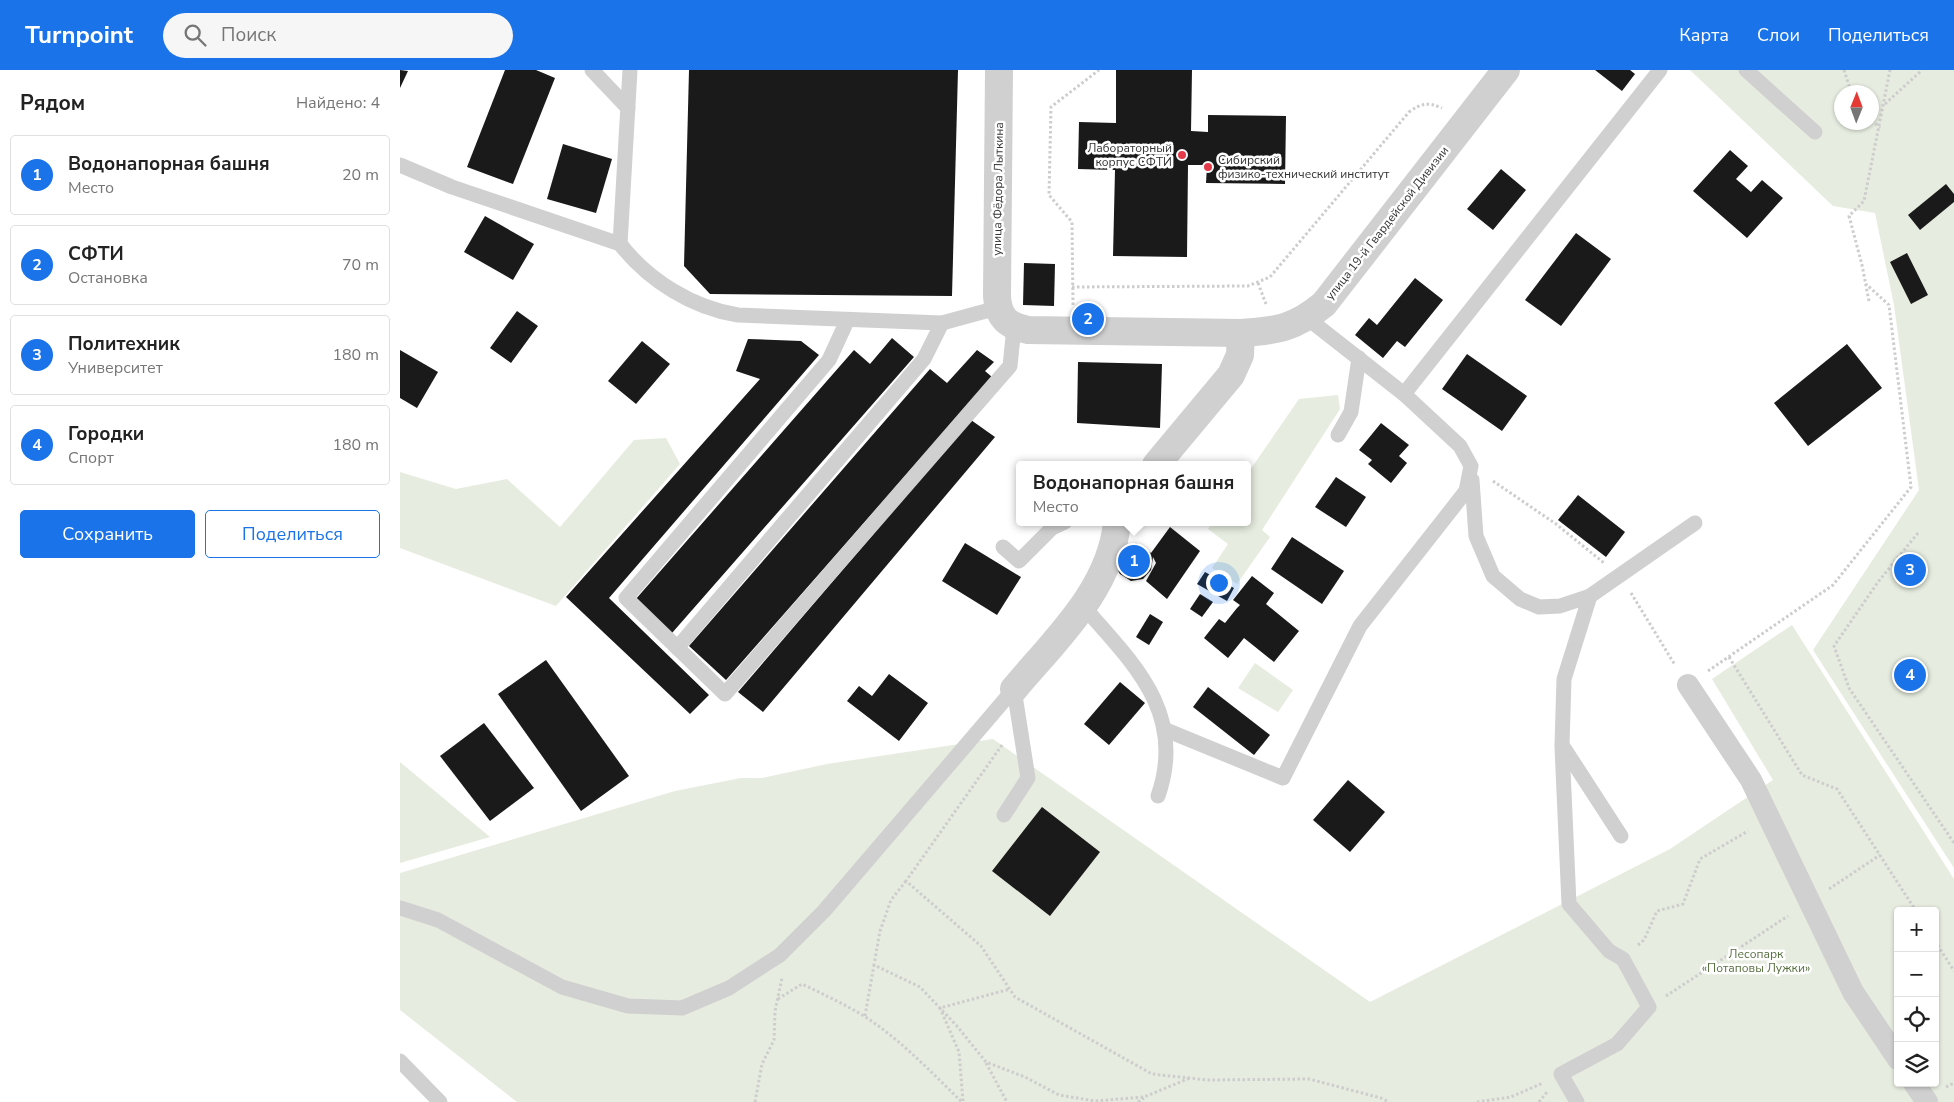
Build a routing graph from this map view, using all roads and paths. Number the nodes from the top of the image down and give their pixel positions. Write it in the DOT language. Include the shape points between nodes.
graph roads {
  1 [pos="592,70"];
  2 [pos="630,70"];
  3 [pos="999,70"];
  4 [pos="1099,70"];
  5 [pos="1506,70"];
  6 [pos="1660,70"];
  7 [pos="1746,70"];
  8 [pos="1844,70"];
  9 [pos="1890,70"];
  10 [pos="1922,70"];
  11 [pos="1849,85"];
  12 [pos="1885,104"];
  13 [pos="628,108"];
  14 [pos="1463,126"];
  15 [pos="1880,128"];
  16 [pos="1815,132"];
  17 [pos="400,165"];
  18 [pos="620,244"];
  19 [pos="1866,284"];
  20 [pos="1072,287"];
  21 [pos="1868,301"];
  22 [pos="1006,318"];
  23 [pos="1307,318"];
  24 [pos="847,321"];
  25 [pos="942,324"];
  26 [pos="1072,331"];
  27 [pos="1241,333"];
  28 [pos="1359,358"];
  29 [pos="1404,394"];
  30 [pos="1338,435"];
  31 [pos="1159,461"];
  32 [pos="1471,466"];
  33 [pos="1695,523"];
  34 [pos="1056,526"];
  35 [pos="1116,526"];
  36 [pos="1918,533"];
  37 [pos="1003,547"];
  38 [pos="1619,575"];
  39 [pos="1590,596"];
  40 [pos="1083,606"];
  41 [pos="677,648"];
  42 [pos="1729,657"];
  43 [pos="1688,685"];
  44 [pos="1014,689"];
  45 [pos="1019,720"];
  46 [pos="1166,730"];
  47 [pos="1562,745"];
  48 [pos="1158,796"];
  49 [pos="1004,815"];
  50 [pos="1769,819"];
  51 [pos="1621,836"];
  52 [pos="1954,843"];
  53 [pos="1881,855"];
  54 [pos="906,881"];
  55 [pos="1809,902"];
  56 [pos="1914,907"];
  57 [pos="400,908"];
  58 [pos="1939,947"];
  59 [pos="780,955"];
  60 [pos="1622,959"];
  61 [pos="874,965"];
  62 [pos="1954,971"];
  63 [pos="1010,989"];
  64 [pos="778,999"];
  65 [pos="1649,1007"];
  66 [pos="940,1008"];
  67 [pos="864,1016"];
  68 [pos="1894,1053"];
  69 [pos="400,1061"];
  70 [pos="986,1062"];
  71 [pos="1561,1074"];
  72 [pos="1191,1078"];
  73 [pos="1917,1087"];
  74 [pos="1144,1097"];
  75 [pos="440,1102"];
  76 [pos="755,1102"];
  77 [pos="962,1102"];
  78 [pos="1007,1102"];
  79 [pos="1138,1102"];
  80 [pos="1389,1102"];
  81 [pos="1477,1102"];
  82 [pos="1577,1102"];
  83 [pos="1927,1102"];
  1 -- 13 [label="lane"];
  2 -- 13 [label="lane"];
  3 -- 22 [label="street, улица Фёдора Лыткина"];
  4 -- 20 [label="path" via="1051,108 1049,195 1072,222"];
  5 -- 14 [label="street, улица 19-й Гвардейской Дивизии"];
  6 -- 29 [label="lane"];
  7 -- 16 [label="lane"];
  8 -- 11 [label="path"];
  9 -- 12 [label="path"];
  10 -- 12 [label="path"];
  12 -- 15 [label="path"];
  13 -- 18 [label="lane"];
  14 -- 20 [label="path" via="1442,108 1429,103 1421,103 1409,112 1270,277 1258,283 1248,286"];
  14 -- 23 [label="street, улица 19-й Гвардейской Дивизии" via="1339,287"];
  15 -- 19 [label="path" via="1864,201 1849,216"];
  17 -- 18 [label="lane" via="452,187"];
  18 -- 24 [label="lane" via="630,257 685,299 715,312"];
  19 -- 21 [label="path"];
  19 -- 42 [label="path" via="1889,305 1911,487 1834,585"];
  20 -- 26 [label="path"];
  22 -- 25 [label="lane"];
  22 -- 26 [label="street, улица 19-й Гвардейской Дивизии" via="1028,330"];
  22 -- 41 [label="lane" via="1010,366 726,694"];
  23 -- 27 [label="street, улица 19-й Гвардейской Дивизии" via="1289,327 1267,332"];
  23 -- 28 [label="lane"];
  24 -- 25 [label="lane"];
  24 -- 41 [label="lane" via="829,360 626,598"];
  25 -- 41 [label="lane" via="924,359"];
  26 -- 27 [label="street, улица 19-й Гвардейской Дивизии"];
  27 -- 31 [label="street" via="1240,355 1231,375"];
  28 -- 29 [label="lane"];
  28 -- 30 [label="lane" via="1351,412"];
  29 -- 32 [label="lane" via="1460,446"];
  32 -- 38 [label="path" via="1556,524"];
  32 -- 39 [label="lane" via="1476,536 1492,576 1520,599 1539,606 1560,606"];
  32 -- 46 [label="lane" via="1466,491 1360,626 1283,778"];
  33 -- 38 [label="lane"];
  34 -- 37 [label="lane" via="1019,562"];
  35 -- 40 [label="street" via="1110,556"];
  36 -- 52 [label="path" via="1878,582 1834,646 1849,688"];
  38 -- 39 [label="lane"];
  38 -- 43 [label="path"];
  39 -- 47 [label="lane" via="1564,679"];
  40 -- 44 [label="street"];
  40 -- 46 [label="lane" via="1141,674 1157,702"];
  42 -- 43 [label="path"];
  42 -- 53 [label="path" via="1802,776 1837,789"];
  43 -- 50 [label="street" via="1751,780"];
  44 -- 45 [label="lane"];
  44 -- 59 [label="lane" via="824,911"];
  45 -- 49 [label="lane" via="1028,778"];
  45 -- 54 [label="path"];
  46 -- 48 [label="lane" via="1164,780"];
  47 -- 51 [label="lane"];
  47 -- 60 [label="lane" via="1569,904 1609,950"];
  50 -- 55 [label="street"];
  50 -- 60 [label="path" via="1700,859 1684,904 1657,911 1644,940"];
  53 -- 55 [label="path"];
  53 -- 56 [label="path"];
  54 -- 61 [label="path" via="891,900 880,931"];
  54 -- 63 [label="path" via="981,946"];
  55 -- 65 [label="path"];
  55 -- 68 [label="street" via="1853,992"];
  57 -- 59 [label="lane" via="438,920 562,987 628,1006 682,1008 729,988"];
  58 -- 62 [label="path"];
  59 -- 64 [label="path" via="782,982"];
  60 -- 65 [label="lane"];
  61 -- 66 [label="path" via="920,987"];
  61 -- 67 [label="path"];
  63 -- 66 [label="path"];
  63 -- 72 [label="path" via="1015,997 1152,1074"];
  64 -- 67 [label="path" via="802,984"];
  64 -- 76 [label="path" via="774,1040 762,1064"];
  65 -- 71 [label="lane" via="1617,1044"];
  66 -- 70 [label="path"];
  66 -- 77 [label="path" via="959,1052"];
  67 -- 77 [label="path" via="912,1053"];
  69 -- 75 [label="lane"];
  70 -- 74 [label="path" via="1059,1095 1095,1101"];
  70 -- 78 [label="path"];
  71 -- 81 [label="path" via="1511,1097"];
  71 -- 82 [label="lane"];
  72 -- 74 [label="path"];
  72 -- 80 [label="path" via="1309,1079"];
  73 -- 83 [label="street"];
  74 -- 79 [label="path"];
}
